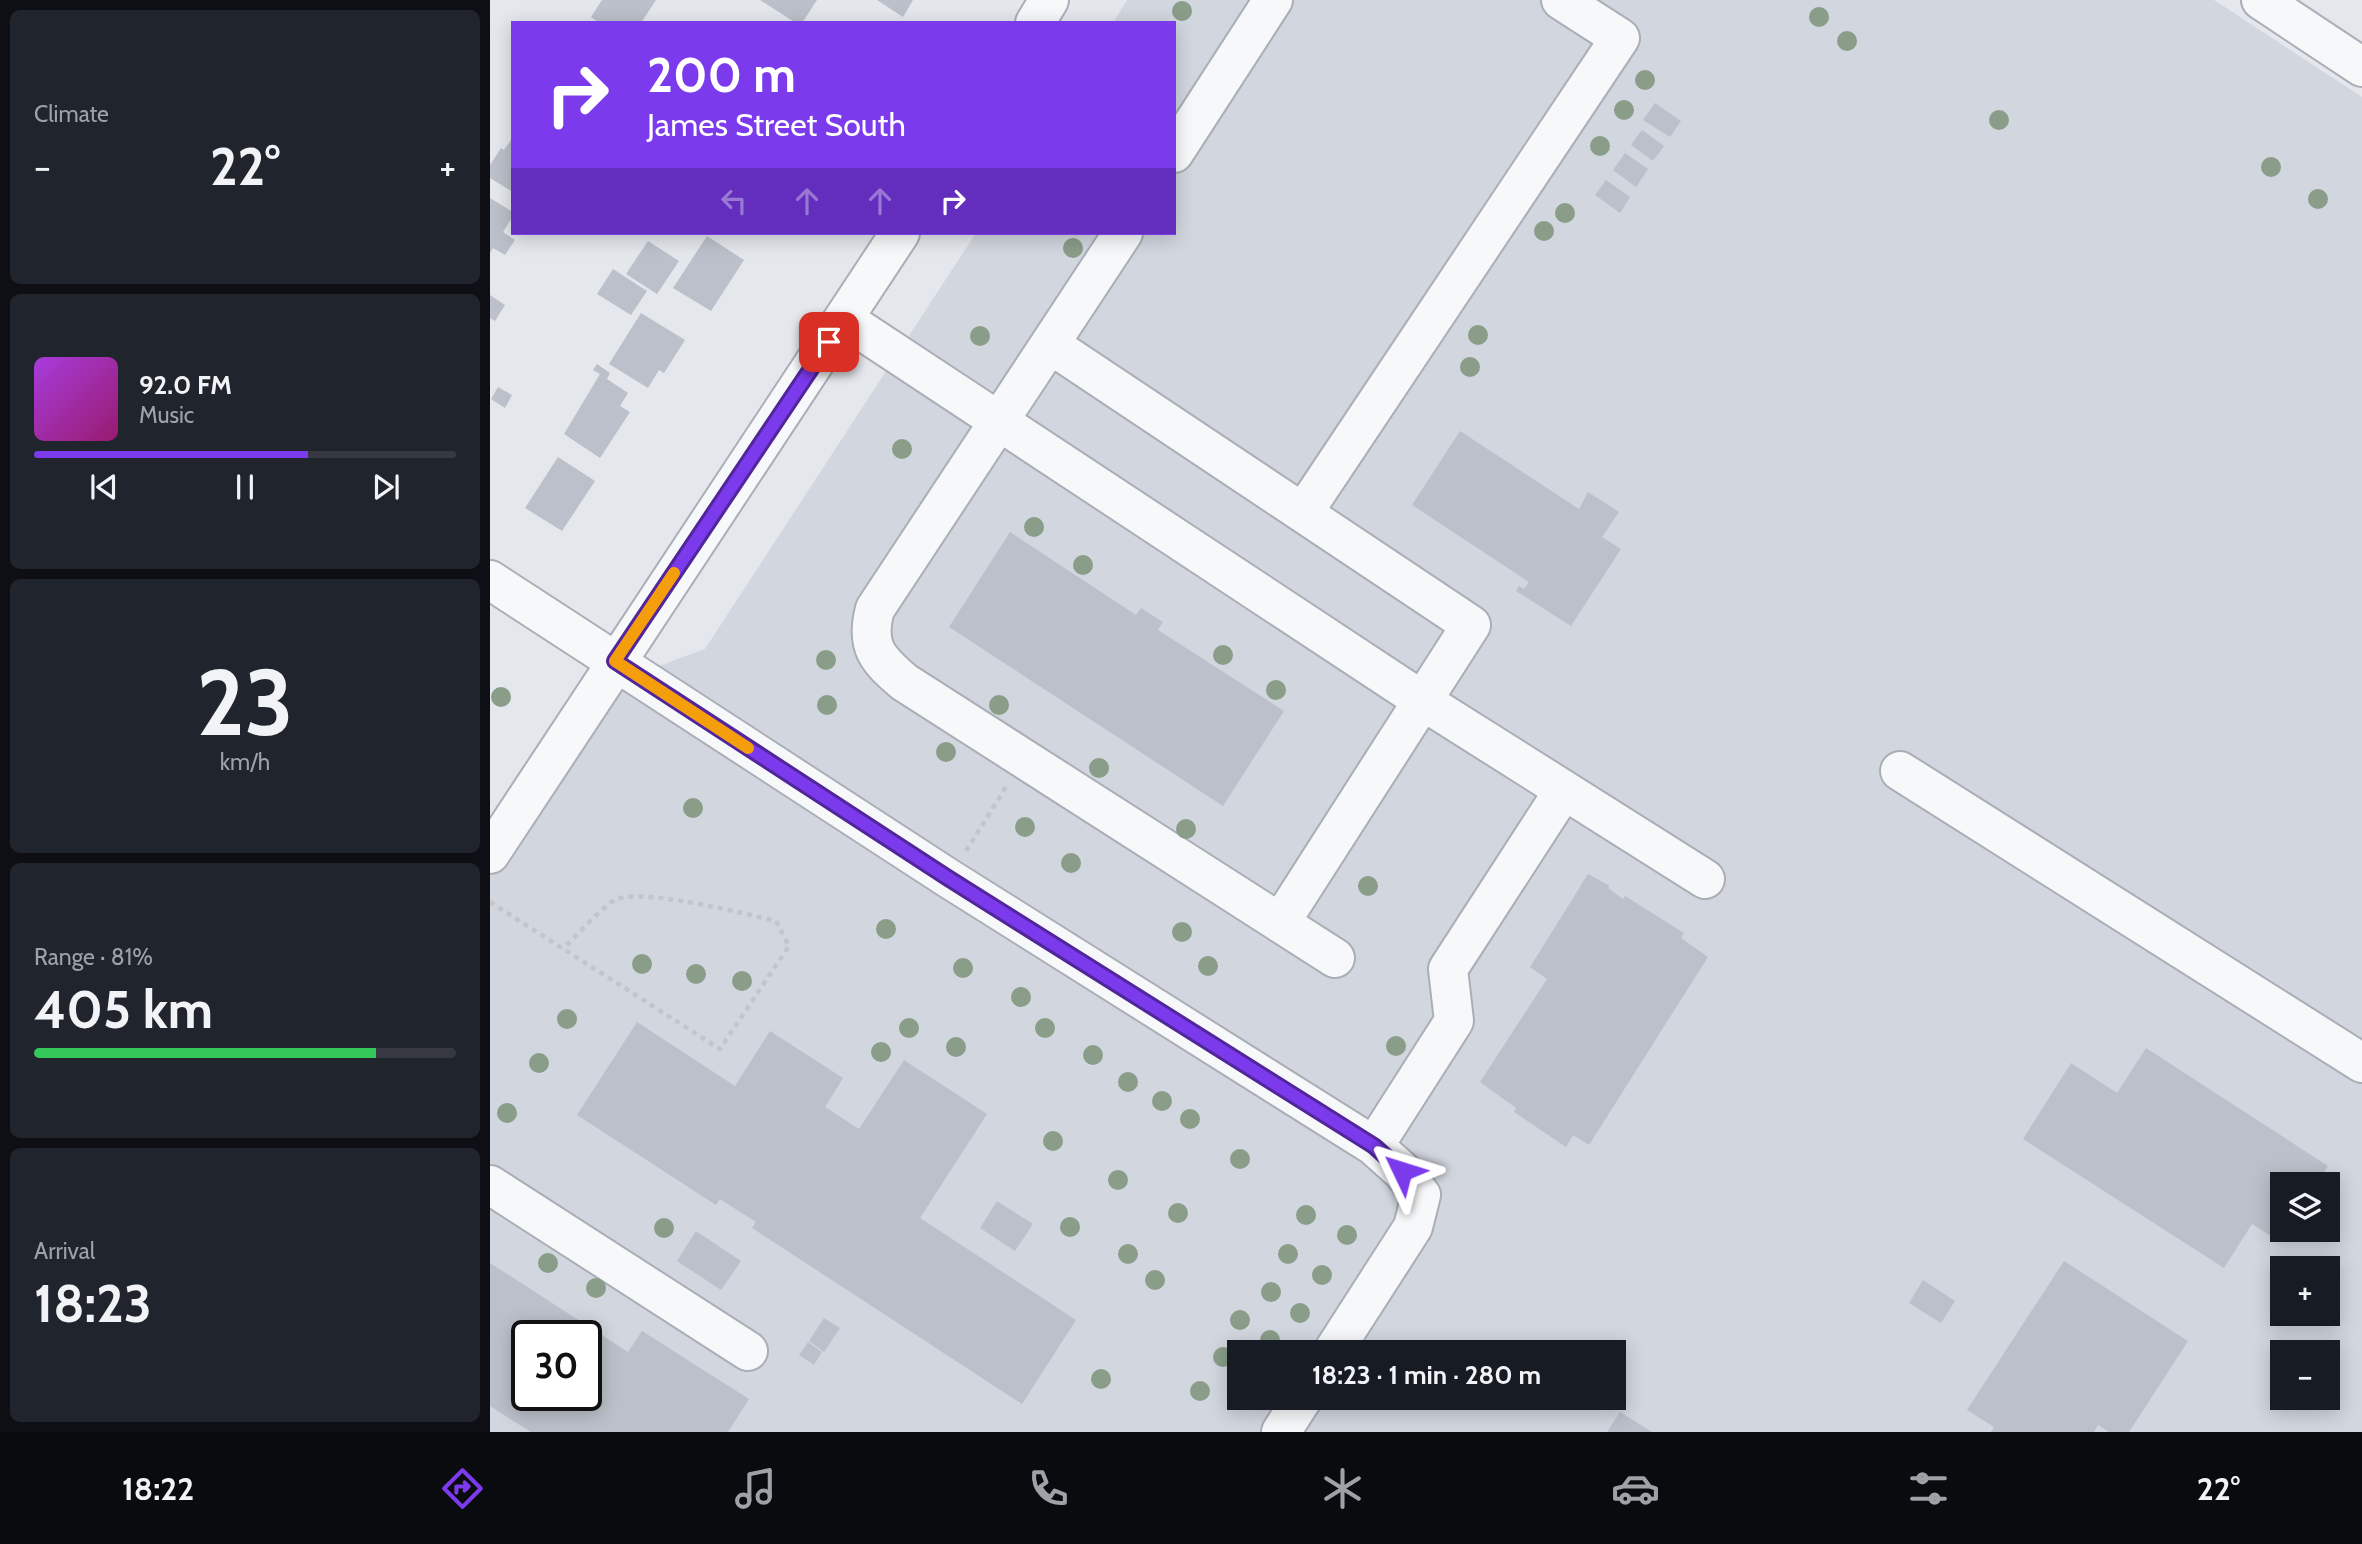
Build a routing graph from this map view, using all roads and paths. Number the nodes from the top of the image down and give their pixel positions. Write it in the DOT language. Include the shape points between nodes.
graph roads {
  1 [pos="1049,0"];
  2 [pos="1273,0"];
  3 [pos="1561,0"];
  4 [pos="2261,0"];
  5 [pos="1036,21"];
  6 [pos="2362,67"];
  7 [pos="1176,150"];
  8 [pos="899,235"];
  9 [pos="1122,235"];
  10 [pos="844,319"];
  11 [pos="1051,345"];
  12 [pos="999,421"];
  13 [pos="1303,513"];
  14 [pos="490,580"];
  15 [pos="615,661"];
  16 [pos="1423,701"];
  17 [pos="1024,759"];
  18 [pos="1900,771"];
  19 [pos="1564,790"];
  20 [pos="490,854"];
  21 [pos="948,878"];
  22 [pos="1705,879"];
  23 [pos="490,902"];
  24 [pos="1280,923"];
  25 [pos="563,948"];
  26 [pos="1335,958"];
  27 [pos="2362,1063"];
  28 [pos="1374,1146"];
  29 [pos="490,1185"];
  30 [pos="1340,1340"];
  31 [pos="748,1351"];
  32 [pos="1295,1410"];
  33 [pos="1281,1432"];
  1 -- 5 [label="street"];
  2 -- 7 [label="street"];
  3 -- 13 [label="street" via="1620,38"];
  4 -- 6 [label="street"];
  8 -- 10 [label="street"];
  9 -- 11 [label="street"];
  10 -- 12 [label="street"];
  10 -- 15 [label="street"];
  11 -- 12 [label="street"];
  11 -- 13 [label="street"];
  12 -- 16 [label="street"];
  12 -- 17 [label="street" via="875,609 870,628 885,666"];
  13 -- 16 [label="street" via="1471,625"];
  14 -- 15 [label="street"];
  15 -- 20 [label="street"];
  15 -- 21 [label="street"];
  16 -- 19 [label="street"];
  16 -- 24 [label="street"];
  17 -- 21 [label="path"];
  17 -- 24 [label="street"];
  18 -- 27 [label="street"];
  19 -- 22 [label="street"];
  19 -- 28 [label="street" via="1448,970 1454,1021"];
  21 -- 28 [label="street"];
  23 -- 25 [label="path"];
  24 -- 26 [label="street"];
  25 -- 25 [label="path" via="720,1049 789,946 776,921 648,896 615,899"];
  28 -- 30 [label="street" via="1421,1195 1413,1227"];
  29 -- 31 [label="street"];
  32 -- 33 [label="street"];
}
